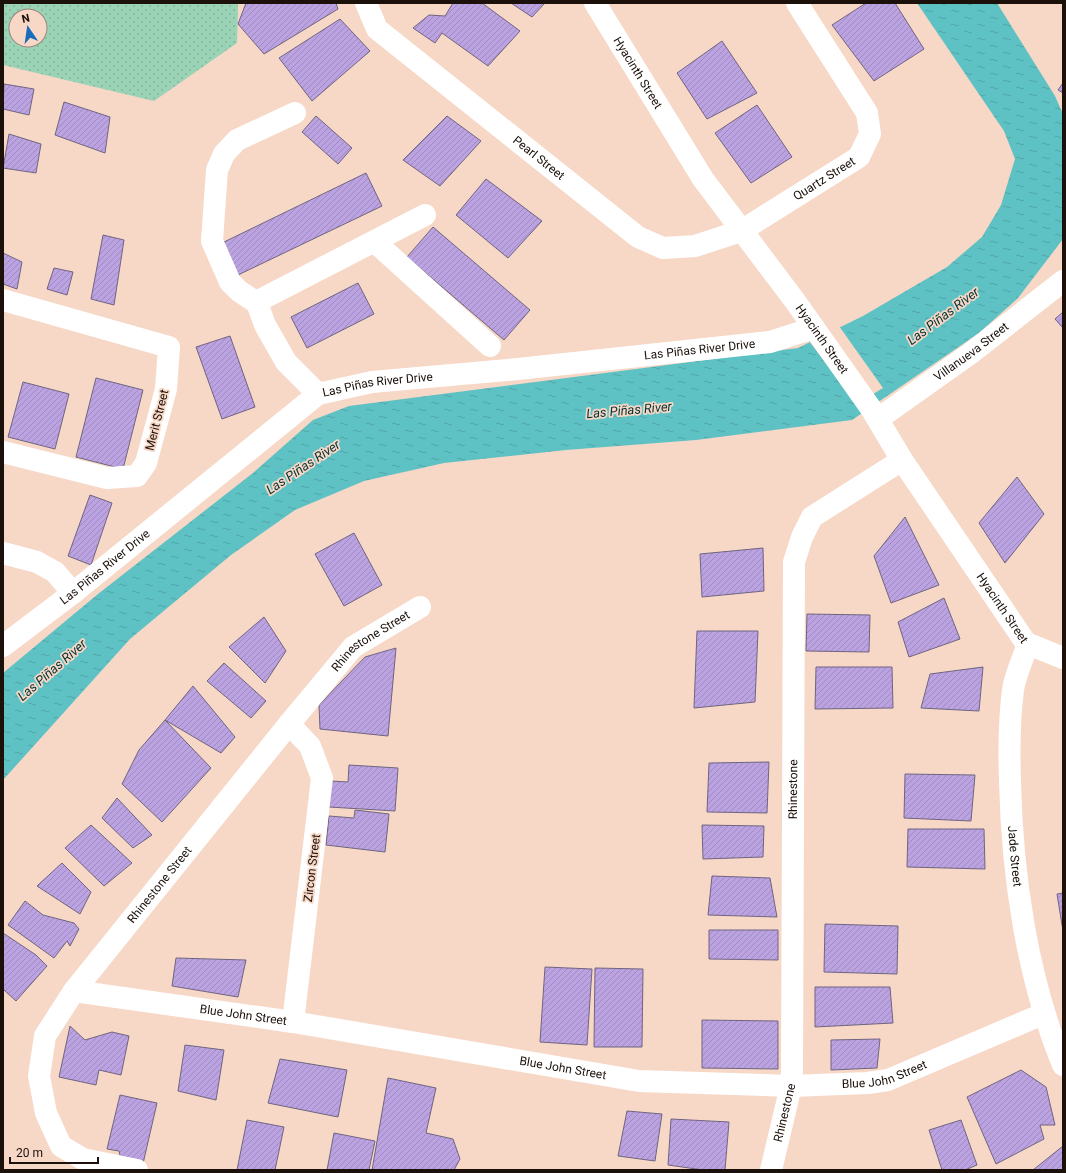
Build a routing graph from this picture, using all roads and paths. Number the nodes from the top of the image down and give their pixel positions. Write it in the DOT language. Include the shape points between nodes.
graph roads {
  1 [pos="366,3"];
  2 [pos="595,3"];
  3 [pos="796,3"];
  4 [pos="295,113"];
  5 [pos="425,215"];
  6 [pos="741,230"];
  7 [pos="375,242"];
  8 [pos="1063,281"];
  9 [pos="3,300"];
  10 [pos="258,303"];
  11 [pos="818,333"];
  12 [pos="490,346"];
  13 [pos="318,394"];
  14 [pos="875,415"];
  15 [pos="3,452"];
  16 [pos="902,460"];
  17 [pos="3,553"];
  18 [pos="73,593"];
  19 [pos="420,607"];
  20 [pos="1028,644"];
  21 [pos="3,646"];
  22 [pos="1063,658"];
  23 [pos="289,724"];
  24 [pos="74,991"];
  25 [pos="1043,1014"];
  26 [pos="293,1022"];
  27 [pos="1063,1065"];
  28 [pos="790,1086"];
  29 [pos="137,1170"];
  30 [pos="771,1170"];
  1 -- 6 [label="street, Pearl Street" via="377,29 638,237 663,248 695,246"];
  2 -- 6 [label="street, Hyacinth Street" via="703,179"];
  3 -- 6 [label="street, Quartz Street" via="867,113 870,134 859,157"];
  4 -- 10 [label="street" via="238,140 224,154 217,170 212,241 230,282"];
  5 -- 7 [label="street"];
  6 -- 11 [label="street, Hyacinth Street"];
  7 -- 10 [label="street"];
  7 -- 12 [label="street"];
  8 -- 14 [label="street, Villanueva Street" via="971,353"];
  9 -- 15 [label="street, Merit Street" via="168,347 166,389 146,463 137,476 107,478"];
  10 -- 13 [label="street" via="265,324 286,362"];
  11 -- 13 [label="street, Las Piñas River Drive" via="770,342 372,382"];
  11 -- 14 [label="street, Hyacinth Street"];
  13 -- 18 [label="street, Las Piñas River Drive"];
  14 -- 16 [label="street, Hyacinth Street"];
  16 -- 20 [label="street, Hyacinth Street"];
  16 -- 28 [label="street, Rhinestone" via="812,517 802,536 794,562"];
  17 -- 18 [label="street" via="37,562 56,572"];
  18 -- 21 [label="street, Las Piñas River Drive"];
  19 -- 23 [label="street, Rhinestone Street" via="353,647"];
  20 -- 22 [label="street, Hyacinth Street"];
  20 -- 25 [label="street, Jade Street" via="1013,689 1010,753 1011,818 1019,897"];
  23 -- 24 [label="street, Rhinestone Street"];
  23 -- 26 [label="street, Zircon Street" via="310,746 322,778"];
  24 -- 26 [label="street, Blue John Street"];
  24 -- 29 [label="street, Rhinestone Street" via="45,1036 39,1076 46,1113 61,1146 82,1159"];
  25 -- 27 [label="street, Jade Street"];
  25 -- 28 [label="street, Blue John Street" via="888,1080"];
  26 -- 28 [label="street, Blue John Street" via="639,1081"];
  28 -- 30 [label="street, Rhinestone"];
}
